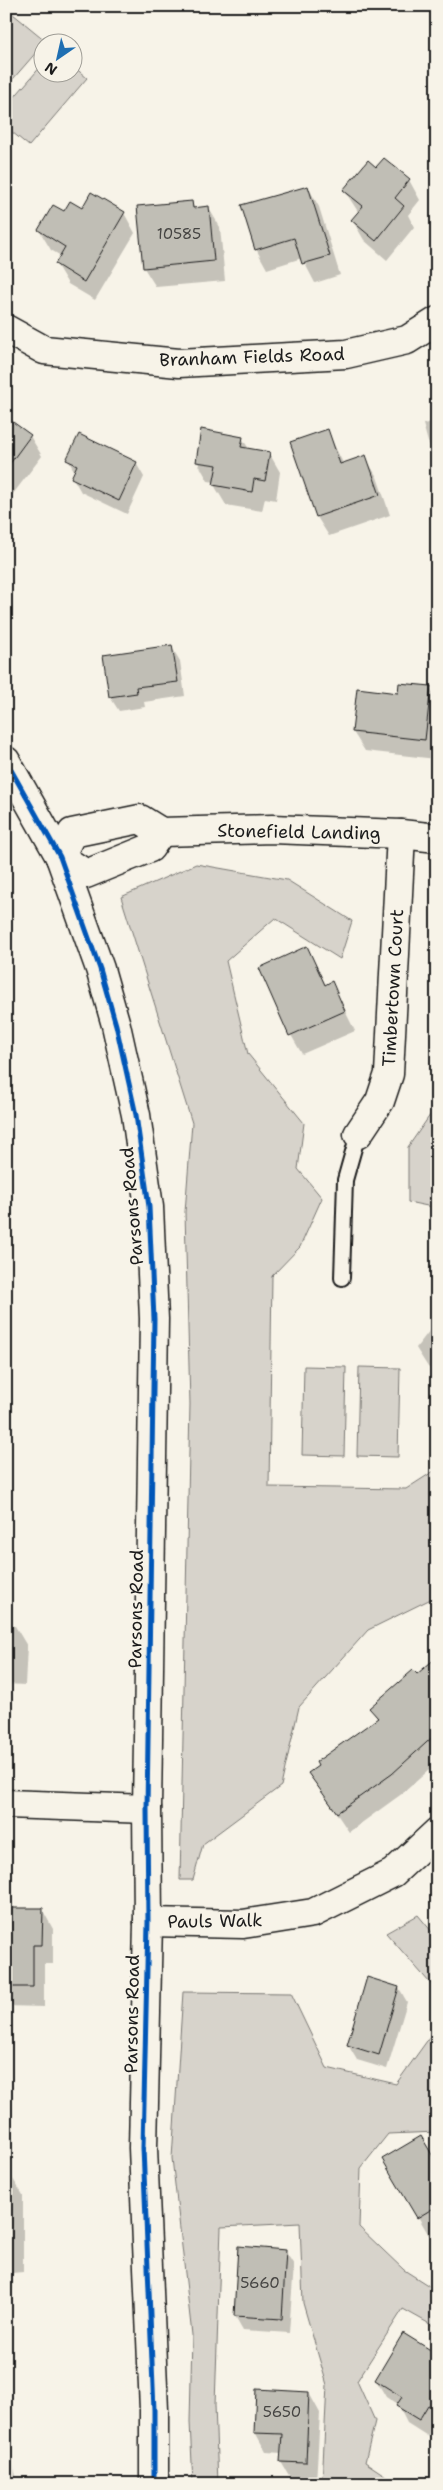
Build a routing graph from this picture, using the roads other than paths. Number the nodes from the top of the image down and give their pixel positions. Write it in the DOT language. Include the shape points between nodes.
graph roads {
  1 [pos="437,321"];
  2 [pos="6,329"];
  3 [pos="6,761"];
  4 [pos="161,832"];
  5 [pos="401,834"];
  6 [pos="437,838"];
  7 [pos="60,857"];
  8 [pos="358,1134"];
  9 [pos="342,1278"];
  10 [pos="6,1804"];
  11 [pos="147,1809"];
  12 [pos="437,1832"];
  13 [pos="148,1922"];
  14 [pos="154,2484"];
  1 -- 2 [label="street, Branham Fields Road" via="407,340 346,354 179,363 44,350"];
  3 -- 7 [label="street, Parsons Road"];
  4 -- 5 [label="street, Stonefield Landing" via="272,829"];
  4 -- 7 [label="street" via="150,848 86,874"];
  4 -- 7 [label="street" via="140,819 72,833"];
  5 -- 6 [label="street, Stonefield Landing"];
  5 -- 8 [label="street, Timbertown Court" via="389,1074 380,1101"];
  7 -- 11 [label="street, Parsons Road" via="100,969 116,1025 136,1115 149,1207 154,1319"];
  8 -- 9 [label="lane" via="345,1180"];
  10 -- 11 [label="street"];
  11 -- 13 [label="street, Parsons Road"];
  12 -- 13 [label="street, Pauls Walk" via="393,1872 313,1913 244,1924"];
  13 -- 14 [label="street, Parsons Road" via="143,2148"];
}
